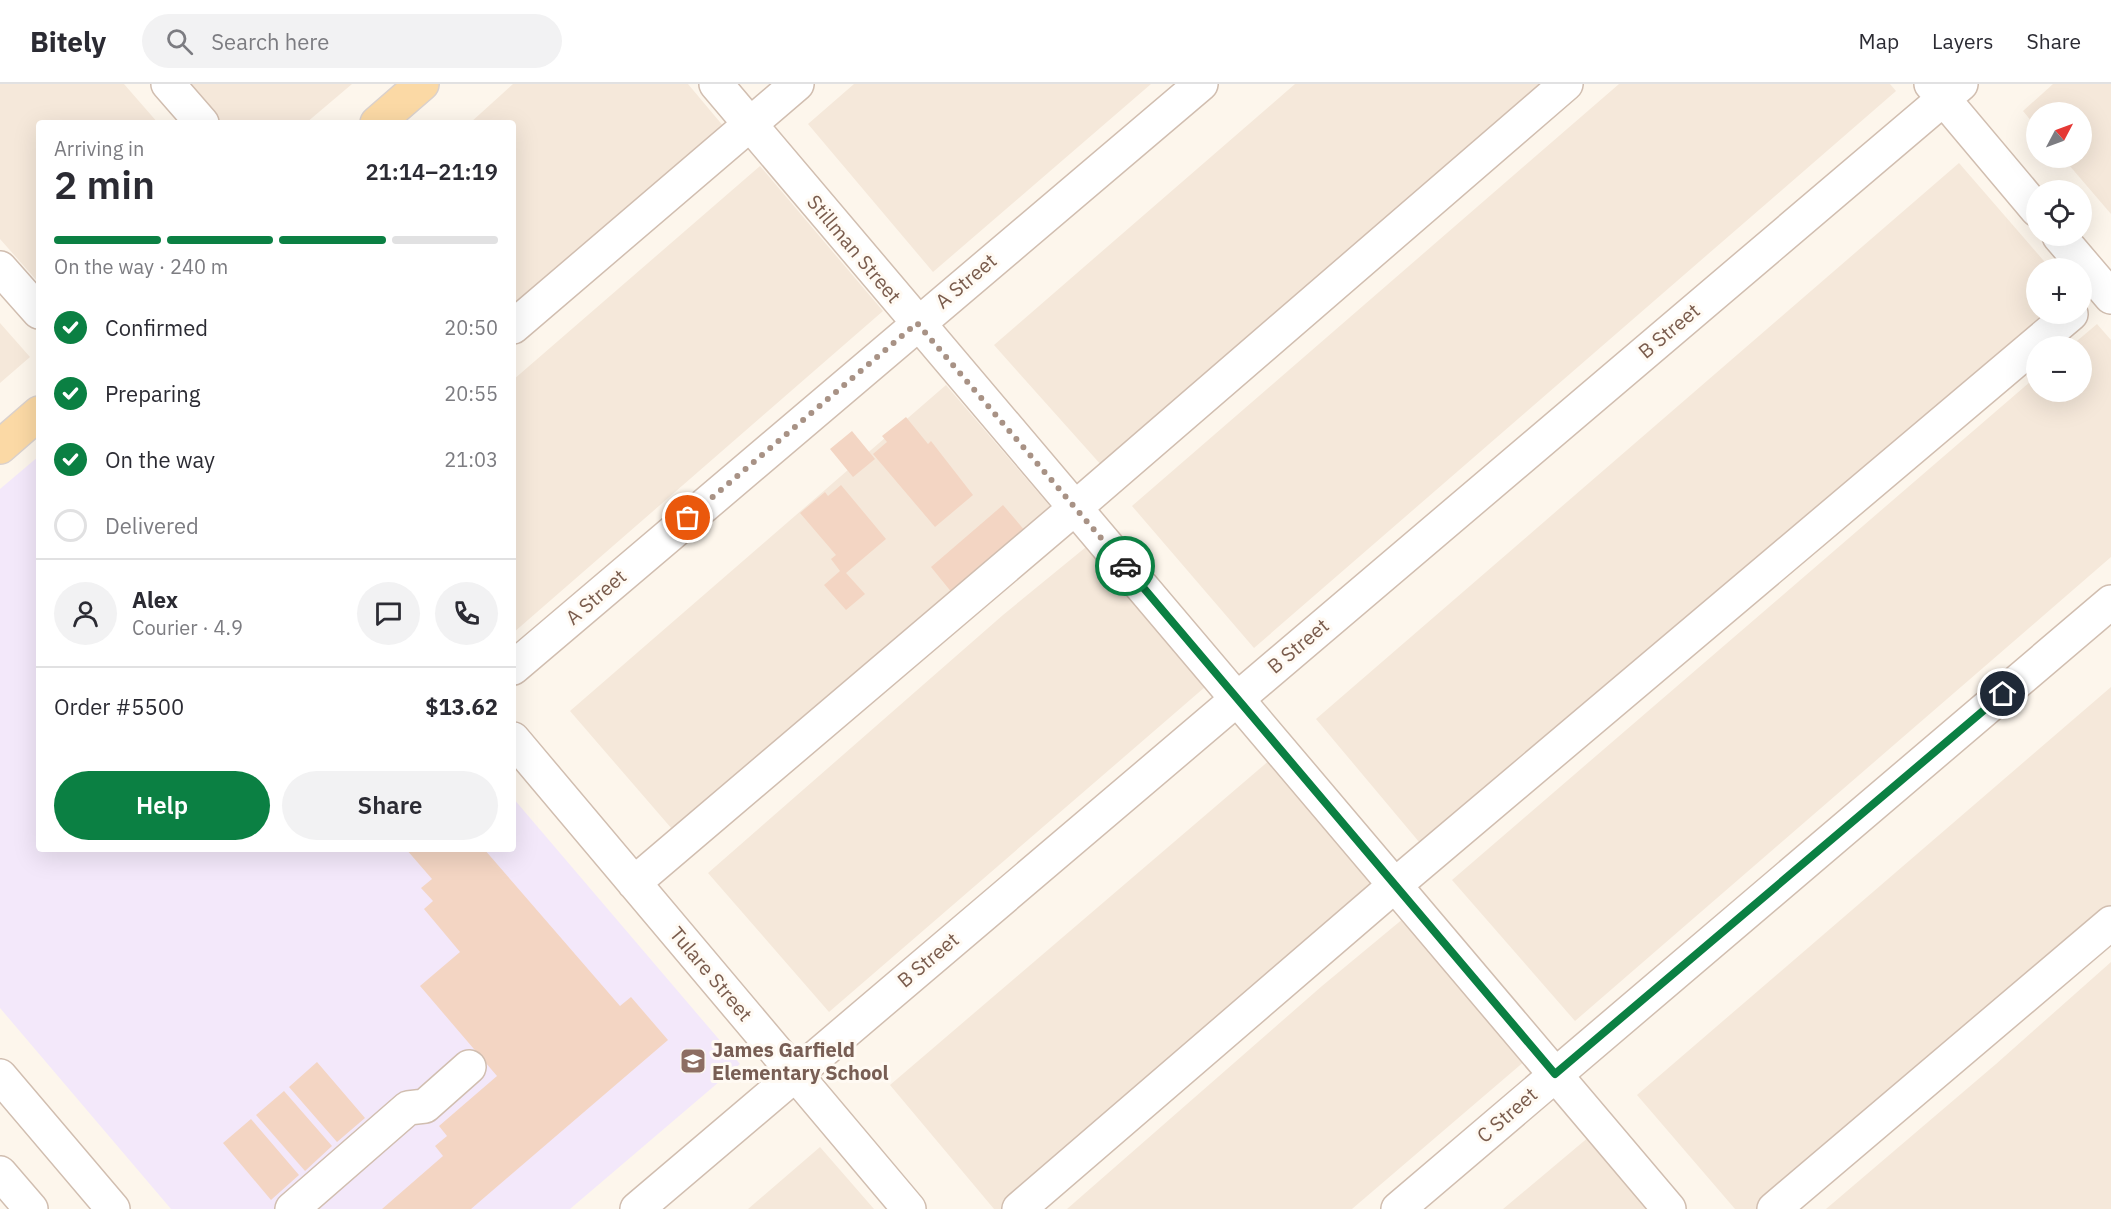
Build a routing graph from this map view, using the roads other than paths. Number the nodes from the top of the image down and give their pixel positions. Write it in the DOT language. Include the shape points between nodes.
graph roads {
  1 [pos="168,84"];
  2 [pos="422,84"];
  3 [pos="716,84"];
  4 [pos="797,84"];
  5 [pos="1201,84"];
  6 [pos="1566,84"];
  7 [pos="1945,89"];
  8 [pos="199,120"];
  9 [pos="380,120"];
  10 [pos="750,125"];
  11 [pos="2026,196"];
  12 [pos="2067,246"];
  13 [pos="0,268"];
  14 [pos="2102,292"];
  15 [pos="36,309"];
  16 [pos="917,323"];
  17 [pos="516,324"];
  18 [pos="2059,324"];
  19 [pos="36,416"];
  20 [pos="0,447"];
  21 [pos="1075,508"];
  22 [pos="2111,602"];
  23 [pos="516,665"];
  24 [pos="1237,698"];
  25 [pos="516,744"];
  26 [pos="634,883"];
  27 [pos="1394,886"];
  28 [pos="2111,923"];
  29 [pos="470,1067"];
  30 [pos="795,1074"];
  31 [pos="1555,1074"];
  32 [pos="0,1076"];
  33 [pos="0,1173"];
  34 [pos="31,1209"];
  35 [pos="113,1209"];
  36 [pos="292,1209"];
  37 [pos="637,1209"];
  38 [pos="909,1209"];
  39 [pos="1020,1209"];
  40 [pos="1398,1209"];
  41 [pos="1670,1209"];
  42 [pos="1774,1209"];
  1 -- 8 [label="street"];
  2 -- 9 [label="main road"];
  3 -- 10 [label="street, Stillman Street"];
  4 -- 10 [label="street"];
  5 -- 16 [label="street, A Street"];
  6 -- 21 [label="street"];
  7 -- 11 [label="street"];
  7 -- 24 [label="street, B Street"];
  10 -- 16 [label="street, Stillman Street"];
  10 -- 17 [label="street"];
  12 -- 14 [label="street"];
  13 -- 15 [label="street"];
  16 -- 21 [label="street, Stillman Street"];
  16 -- 23 [label="street, A Street"];
  18 -- 27 [label="street"];
  19 -- 20 [label="main road"];
  21 -- 24 [label="street, Stillman Street"];
  21 -- 26 [label="street"];
  22 -- 31 [label="street, C Street"];
  24 -- 27 [label="street, Stillman Street"];
  24 -- 30 [label="street, B Street"];
  25 -- 26 [label="street, Tulare Street"];
  26 -- 30 [label="street, Tulare Street"];
  27 -- 31 [label="street, Stillman Street"];
  27 -- 39 [label="street"];
  28 -- 42 [label="street"];
  29 -- 36 [label="street" via="425,1106 408,1108"];
  30 -- 37 [label="street, B Street"];
  30 -- 38 [label="street, Tulare Street"];
  31 -- 40 [label="street, C Street"];
  31 -- 41 [label="street, Stillman Street"];
  32 -- 35 [label="street"];
  33 -- 34 [label="street"];
}
